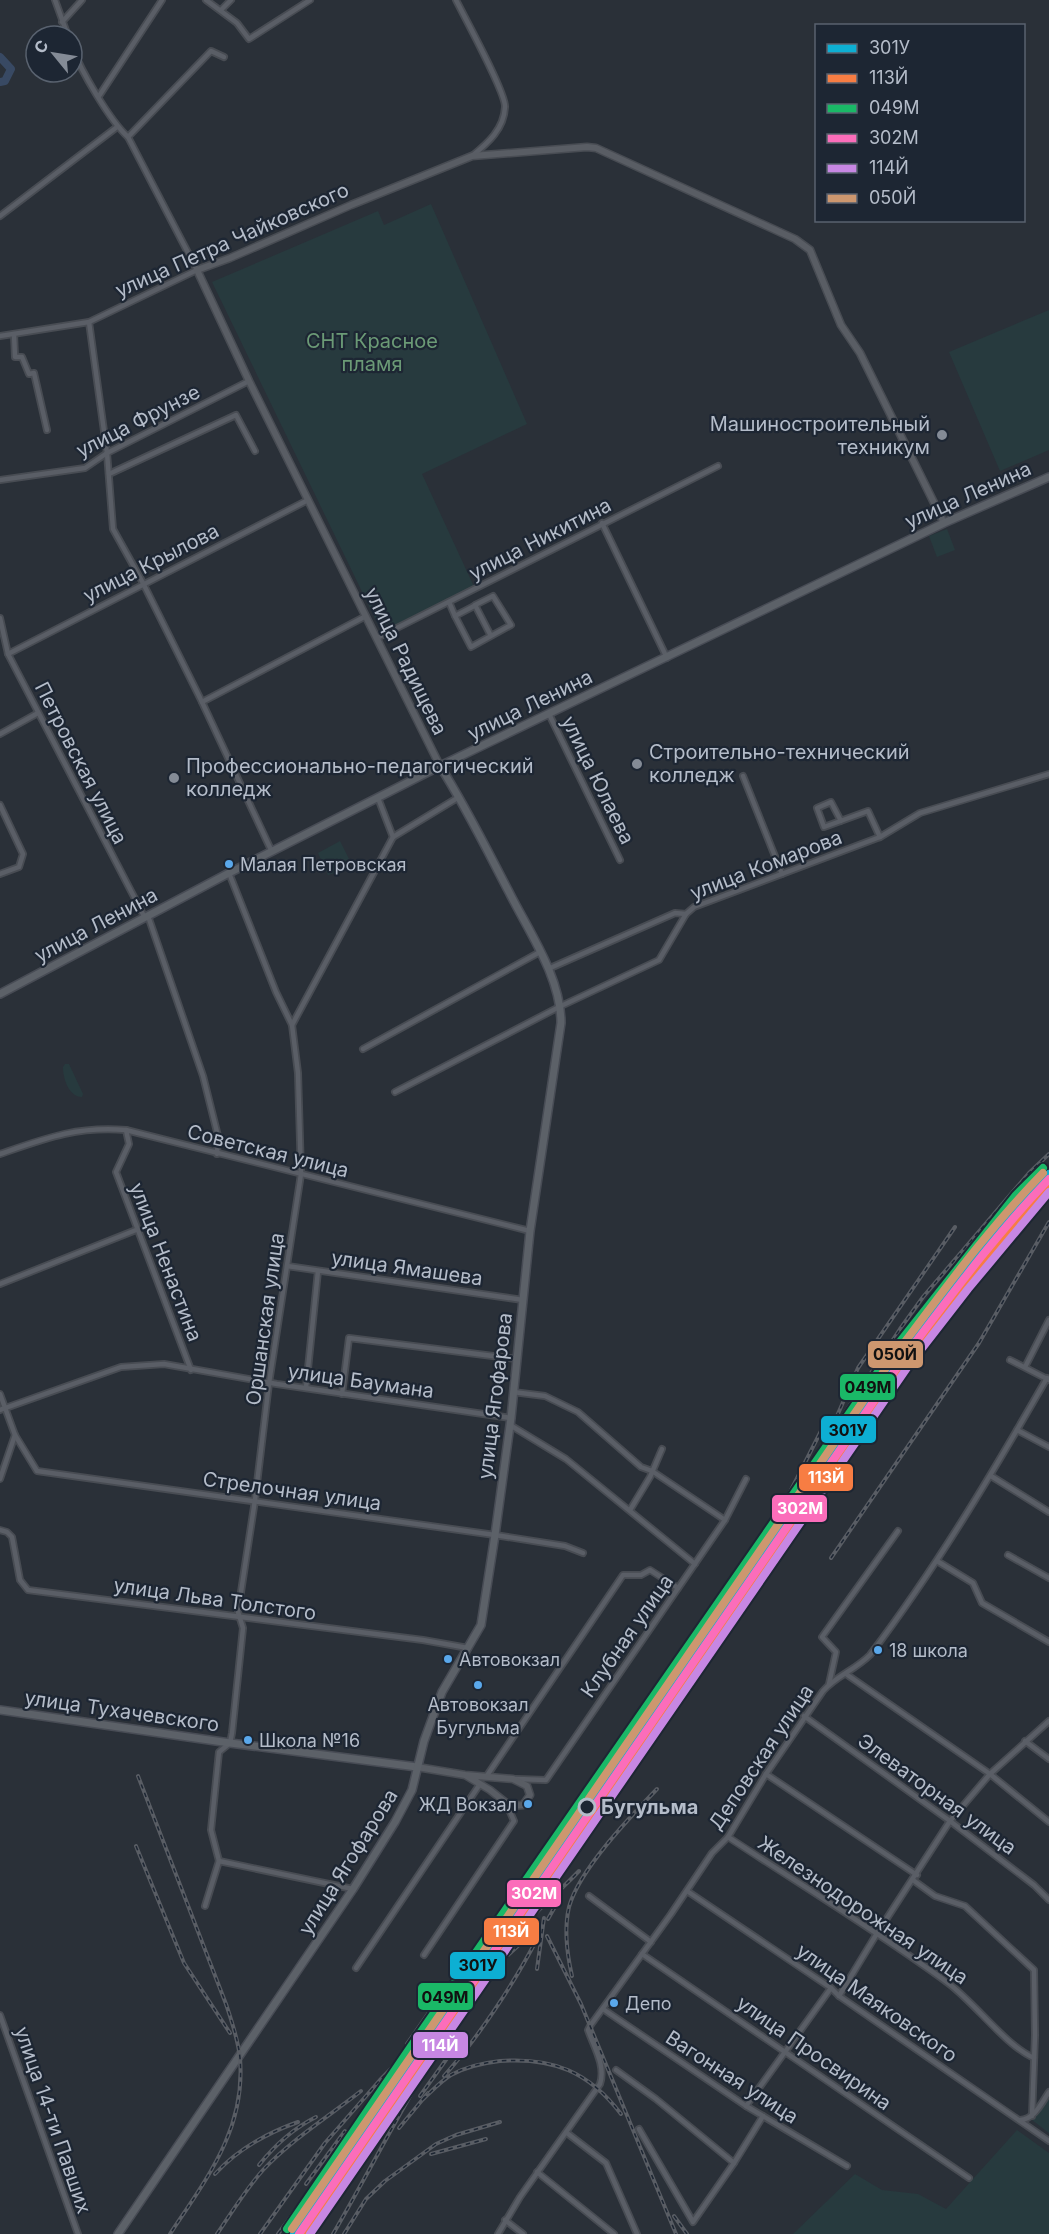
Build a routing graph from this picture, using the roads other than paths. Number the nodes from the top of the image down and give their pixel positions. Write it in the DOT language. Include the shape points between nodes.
graph roads {
  1 [pos="55,0"];
  2 [pos="82,0"];
  3 [pos="162,0"];
  4 [pos="206,0"];
  5 [pos="231,0"];
  6 [pos="310,0"];
  7 [pos="456,0"];
  8 [pos="221,10"];
  9 [pos="62,22"];
  10 [pos="224,57"];
  11 [pos="84,72"];
  12 [pos="99,96"];
  13 [pos="117,127"];
  14 [pos="128,137"];
  15 [pos="472,156"];
  16 [pos="0,216"];
  17 [pos="196,270"];
  18 [pos="89,322"];
  19 [pos="14,334"];
  20 [pos="0,336"];
  21 [pos="249,381"];
  22 [pos="47,430"];
  23 [pos="255,451"];
  24 [pos="108,453"];
  25 [pos="718,466"];
  26 [pos="109,474"];
  27 [pos="1049,477"];
  28 [pos="0,480"];
  29 [pos="308,500"];
  30 [pos="602,523"];
  31 [pos="944,523"];
  32 [pos="486,583"];
  33 [pos="143,584"];
  34 [pos="493,596"];
  35 [pos="448,602"];
  36 [pos="475,605"];
  37 [pos="366,616"];
  38 [pos="455,616"];
  39 [pos="0,618"];
  40 [pos="491,636"];
  41 [pos="377,639"];
  42 [pos="8,654"];
  43 [pos="667,658"];
  44 [pos="202,702"];
  45 [pos="38,713"];
  46 [pos="549,714"];
  47 [pos="0,734"];
  48 [pos="440,766"];
  49 [pos="1049,774"];
  50 [pos="742,776"];
  51 [pos="459,797"];
  52 [pos="378,798"];
  53 [pos="0,805"];
  54 [pos="841,821"];
  55 [pos="393,837"];
  56 [pos="880,837"];
  57 [pos="272,852"];
  58 [pos="620,860"];
  59 [pos="229,873"];
  60 [pos="0,874"];
  61 [pos="782,874"];
  62 [pos="686,914"];
  63 [pos="146,917"];
  64 [pos="540,952"];
  65 [pos="548,969"];
  66 [pos="0,994"];
  67 [pos="561,1006"];
  68 [pos="292,1025"];
  69 [pos="363,1049"];
  70 [pos="395,1092"];
  71 [pos="126,1130"];
  72 [pos="0,1154"];
  73 [pos="217,1154"];
  74 [pos="301,1174"];
  75 [pos="537,1178"];
  76 [pos="136,1230"];
  77 [pos="530,1231"];
  78 [pos="287,1266"];
  79 [pos="318,1271"];
  80 [pos="0,1284"];
  81 [pos="523,1300"];
  82 [pos="1049,1320"];
  83 [pos="517,1359"];
  84 [pos="1010,1360"];
  85 [pos="1025,1367"];
  86 [pos="191,1370"];
  87 [pos="1048,1379"];
  88 [pos="269,1383"];
  89 [pos="306,1388"];
  90 [pos="513,1392"];
  91 [pos="0,1394"];
  92 [pos="342,1394"];
  93 [pos="3,1409"];
  94 [pos="510,1422"];
  95 [pos="1017,1430"];
  96 [pos="15,1435"];
  97 [pos="1049,1447"];
  98 [pos="662,1449"];
  99 [pos="652,1471"];
  100 [pos="991,1476"];
  101 [pos="0,1479"];
  102 [pos="746,1479"];
  103 [pos="255,1500"];
  104 [pos="630,1510"];
  105 [pos="1049,1512"];
  106 [pos="725,1520"];
  107 [pos="0,1530"];
  108 [pos="898,1531"];
  109 [pos="495,1535"];
  110 [pos="584,1553"];
  111 [pos="1008,1554"];
  112 [pos="937,1561"];
  113 [pos="695,1564"];
  114 [pos="1049,1578"];
  115 [pos="678,1588"];
  116 [pos="240,1618"];
  117 [pos="1049,1642"];
  118 [pos="468,1648"];
  119 [pos="846,1674"];
  120 [pos="829,1684"];
  121 [pos="0,1710"];
  122 [pos="804,1716"];
  123 [pos="1049,1721"];
  124 [pos="1025,1741"];
  125 [pos="230,1743"];
  126 [pos="1049,1759"];
  127 [pos="417,1767"];
  128 [pos="766,1774"];
  129 [pos="990,1774"];
  130 [pos="465,1776"];
  131 [pos="486,1777"];
  132 [pos="513,1779"];
  133 [pos="480,1784"];
  134 [pos="507,1805"];
  135 [pos="950,1821"];
  136 [pos="1049,1822"];
  137 [pos="728,1837"];
  138 [pos="219,1861"];
  139 [pos="917,1875"];
  140 [pos="913,1880"];
  141 [pos="353,1889"];
  142 [pos="687,1891"];
  143 [pos="589,1896"];
  144 [pos="1049,1900"];
  145 [pos="205,1906"];
  146 [pos="876,1935"];
  147 [pos="651,1942"];
  148 [pos="642,1954"];
  149 [pos="424,1955"];
  150 [pos="356,1968"];
  151 [pos="831,1988"];
  152 [pos="839,1996"];
  153 [pos="603,2009"];
  154 [pos="0,2015"];
  155 [pos="6,2031"];
  156 [pos="0,2034"];
  157 [pos="785,2050"];
  158 [pos="1034,2058"];
  159 [pos="616,2070"];
  160 [pos="1049,2092"];
  161 [pos="746,2106"];
  162 [pos="763,2116"];
  163 [pos="1032,2116"];
  164 [pos="1018,2119"];
  165 [pos="639,2129"];
  166 [pos="567,2133"];
  167 [pos="1049,2140"];
  168 [pos="734,2163"];
  169 [pos="847,2166"];
  170 [pos="537,2172"];
  171 [pos="969,2178"];
  172 [pos="505,2220"];
  173 [pos="78,2234"];
  174 [pos="118,2234"];
  175 [pos="498,2234"];
  176 [pos="523,2234"];
  177 [pos="614,2234"];
  178 [pos="637,2234"];
  1 -- 9 [label="street"];
  2 -- 9 [label="street"];
  3 -- 12 [label="street"];
  4 -- 8 [label="street"];
  5 -- 8 [label="street"];
  6 -- 8 [label="street" via="249,39"];
  7 -- 15 [label="street, улица Петра Чайковского" via="506,105 493,138"];
  10 -- 14 [label="street" via="211,51"];
  11 -- 12 [label="street"];
  12 -- 13 [label="street"];
  13 -- 14 [label="street"];
  13 -- 16 [label="street"];
  14 -- 17 [label="street"];
  15 -- 17 [label="street, улица Петра Чайковского"];
  15 -- 31 [label="street, улица Петра Чайковского" via="596,147 795,239 810,250 841,324 860,353"];
  17 -- 18 [label="street, улица Петра Чайковского"];
  17 -- 21 [label="street, улица Радищева"];
  18 -- 19 [label="street, улица Петра Чайковского"];
  18 -- 24 [label="street"];
  19 -- 20 [label="street, улица Петра Чайковского"];
  19 -- 22 [label="street" via="15,357 22,357 29,374 34,373"];
  21 -- 24 [label="street, улица Фрунзе"];
  21 -- 29 [label="street, улица Радищева"];
  23 -- 26 [label="street" via="236,415"];
  24 -- 26 [label="street"];
  24 -- 28 [label="street, улица Фрунзе" via="85,468"];
  25 -- 30 [label="street, улица Никитина"];
  26 -- 33 [label="street" via="113,529"];
  27 -- 31 [label="main road, улица Ленина"];
  29 -- 33 [label="street, улица Крылова"];
  29 -- 37 [label="street, улица Радищева"];
  30 -- 32 [label="street, улица Никитина"];
  30 -- 43 [label="street"];
  31 -- 43 [label="main road, улица Ленина"];
  32 -- 34 [label="street"];
  32 -- 35 [label="street, улица Никитина"];
  33 -- 42 [label="street, улица Крылова"];
  33 -- 44 [label="street"];
  34 -- 36 [label="street"];
  34 -- 40 [label="street" via="511,625"];
  35 -- 38 [label="street"];
  35 -- 41 [label="street, улица Никитина"];
  36 -- 38 [label="street"];
  36 -- 40 [label="street"];
  37 -- 41 [label="street, улица Радищева"];
  37 -- 44 [label="street"];
  38 -- 40 [label="street" via="471,647"];
  39 -- 42 [label="street, Петровская улица"];
  41 -- 48 [label="street, улица Радищева"];
  42 -- 45 [label="street, Петровская улица"];
  43 -- 46 [label="main road, улица Ленина"];
  44 -- 57 [label="street"];
  45 -- 47 [label="street"];
  45 -- 63 [label="street, Петровская улица"];
  46 -- 48 [label="main road, улица Ленина"];
  46 -- 58 [label="street, улица Юлаева"];
  48 -- 51 [label="main road, улица Радищева"];
  48 -- 52 [label="main road, улица Ленина"];
  49 -- 56 [label="street, улица Комарова" via="920,813"];
  50 -- 61 [label="street"];
  51 -- 55 [label="street"];
  51 -- 64 [label="main road, улица Радищева"];
  52 -- 55 [label="street"];
  52 -- 57 [label="main road, улица Ленина"];
  53 -- 60 [label="street" via="23,854 19,867"];
  54 -- 54 [label="street" via="824,827 817,808 831,802"];
  54 -- 56 [label="street" via="868,811"];
  55 -- 68 [label="street"];
  56 -- 61 [label="street, улица Комарова"];
  57 -- 59 [label="main road, улица Ленина"];
  59 -- 63 [label="main road, улица Ленина"];
  59 -- 68 [label="street, Оршанская улица"];
  61 -- 62 [label="street, улица Комарова" via="694,907"];
  62 -- 65 [label="street" via="675,913"];
  62 -- 67 [label="street, улица Комарова" via="659,960"];
  63 -- 66 [label="main road, улица Ленина"];
  63 -- 73 [label="street, Петровская улица" via="203,1077 218,1136"];
  64 -- 65 [label="main road, улица Радищева"];
  64 -- 69 [label="street"];
  65 -- 67 [label="main road, улица Радищева"];
  67 -- 70 [label="street, улица Комарова"];
  67 -- 75 [label="main road, улица Радищева"];
  68 -- 74 [label="street, Оршанская улица" via="298,1073"];
  71 -- 72 [label="street, Советская улица" via="71,1131"];
  71 -- 73 [label="street, Советская улица"];
  71 -- 76 [label="street, улица Ненастина" via="129,1144 116,1172"];
  73 -- 74 [label="street, Советская улица"];
  74 -- 77 [label="street, Советская улица"];
  74 -- 78 [label="street, Оршанская улица"];
  75 -- 77 [label="main road, улица Ягофарова"];
  76 -- 80 [label="street"];
  76 -- 86 [label="street, улица Ненастина"];
  77 -- 81 [label="main road, улица Ягофарова"];
  78 -- 79 [label="street, улица Ямашева"];
  78 -- 88 [label="street, Оршанская улица"];
  79 -- 81 [label="street, улица Ямашева"];
  79 -- 89 [label="street"];
  81 -- 83 [label="main road, улица Ягофарова"];
  82 -- 85 [label="street"];
  83 -- 90 [label="main road, улица Ягофарова"];
  83 -- 92 [label="street" via="349,1338"];
  84 -- 85 [label="street"];
  85 -- 87 [label="street"];
  86 -- 88 [label="street, улица Баумана"];
  86 -- 93 [label="street, улица Баумана" via="164,1364 121,1367"];
  87 -- 95 [label="street, Деповская улица"];
  88 -- 89 [label="street, улица Баумана"];
  88 -- 103 [label="street, Оршанская улица"];
  89 -- 92 [label="street, улица Баумана"];
  90 -- 94 [label="main road, улица Ягофарова"];
  90 -- 99 [label="street" via="545,1396 578,1412 629,1458"];
  91 -- 93 [label="street"];
  92 -- 94 [label="street, улица Баумана"];
  93 -- 96 [label="street"];
  94 -- 104 [label="street" via="566,1459"];
  94 -- 109 [label="main road, улица Ягофарова"];
  95 -- 97 [label="street"];
  95 -- 100 [label="street, Деповская улица"];
  96 -- 101 [label="street"];
  96 -- 103 [label="street, Стрелочная улица" via="37,1471"];
  98 -- 99 [label="street"];
  99 -- 104 [label="street"];
  99 -- 106 [label="street"];
  100 -- 105 [label="street"];
  100 -- 112 [label="street, Деповская улица"];
  102 -- 106 [label="street, Клубная улица"];
  103 -- 109 [label="street, Стрелочная улица"];
  103 -- 116 [label="street, Оршанская улица"];
  104 -- 113 [label="street"];
  106 -- 113 [label="street, Клубная улица"];
  107 -- 116 [label="street, улица Льва Толстого" via="12,1537 20,1580 28,1590"];
  108 -- 120 [label="street" via="822,1637 836,1652"];
  109 -- 110 [label="street, Стрелочная улица" via="565,1546"];
  109 -- 118 [label="main road, улица Ягофарова" via="481,1625"];
  111 -- 114 [label="street"];
  112 -- 117 [label="street" via="973,1583 982,1603"];
  112 -- 119 [label="street, Деповская улица" via="870,1655"];
  113 -- 115 [label="street, Клубная улица"];
  115 -- 131 [label="street" via="650,1570 641,1575 623,1575"];
  115 -- 132 [label="street, Клубная улица" via="546,1780"];
  116 -- 118 [label="street, улица Льва Толстого"];
  116 -- 125 [label="street, Оршанская улица" via="243,1628"];
  118 -- 127 [label="main road, улица Ягофарова" via="432,1715"];
  119 -- 120 [label="street, Деповская улица"];
  119 -- 129 [label="street"];
  120 -- 122 [label="street, Деповская улица"];
  121 -- 125 [label="main road, улица Тухачевского"];
  122 -- 128 [label="street, Деповская улица"];
  122 -- 135 [label="street, Элеваторная улица"];
  123 -- 124 [label="street"];
  124 -- 126 [label="street"];
  124 -- 129 [label="street"];
  125 -- 127 [label="main road, улица Тухачевского"];
  125 -- 138 [label="street, Оршанская улица" via="219,1750 212,1830"];
  127 -- 130 [label="street"];
  127 -- 141 [label="main road, улица Ягофарова" via="404,1806"];
  128 -- 137 [label="street, Деповская улица"];
  128 -- 139 [label="street"];
  129 -- 135 [label="street"];
  129 -- 136 [label="street"];
  130 -- 131 [label="street"];
  130 -- 133 [label="street"];
  131 -- 132 [label="street"];
  132 -- 134 [label="street" via="527,1786 530,1795 521,1806"];
  133 -- 134 [label="street"];
  133 -- 150 [label="street"];
  134 -- 149 [label="street" via="514,1821"];
  135 -- 139 [label="street"];
  135 -- 144 [label="street, Элеваторная улица"];
  137 -- 142 [label="street, Деповская улица" via="712,1853"];
  137 -- 146 [label="street, Железнодорожная улица"];
  138 -- 141 [label="street"];
  138 -- 145 [label="street"];
  139 -- 140 [label="street"];
  140 -- 146 [label="street"];
  140 -- 158 [label="street" via="935,1896 964,1906 1034,1970"];
  141 -- 174 [label="main road, улица Ягофарова"];
  142 -- 147 [label="street, Деповская улица"];
  142 -- 151 [label="street, улица Маяковского"];
  143 -- 147 [label="street"];
  146 -- 152 [label="street"];
  146 -- 158 [label="street, Железнодорожная улица" via="950,1984 1022,2052"];
  147 -- 148 [label="street, Деповская улица"];
  148 -- 153 [label="street, Деповская улица"];
  148 -- 157 [label="street, улица Просвирина"];
  151 -- 152 [label="street, улица Маяковского"];
  151 -- 157 [label="street"];
  152 -- 164 [label="street, улица Маяковского"];
  153 -- 161 [label="street, Вагонная улица"];
  153 -- 166 [label="street, Деповская улица" via="588,2030 601,2066 601,2080"];
  154 -- 155 [label="street, улица 14-ти Павших"];
  155 -- 156 [label="street"];
  155 -- 173 [label="street, улица 14-ти Павших"];
  157 -- 161 [label="street"];
  157 -- 171 [label="street, улица Просвирина"];
  158 -- 163 [label="street"];
  159 -- 168 [label="street"];
  160 -- 163 [label="street"];
  161 -- 162 [label="street, Вагонная улица"];
  162 -- 168 [label="street"];
  162 -- 169 [label="street, Вагонная улица"];
  163 -- 164 [label="street"];
  164 -- 167 [label="street, улица Маяковского"];
  165 -- 168 [label="street" via="693,2222"];
  166 -- 170 [label="street"];
  166 -- 178 [label="street" via="606,2163"];
  170 -- 172 [label="street"];
  170 -- 177 [label="street"];
  172 -- 175 [label="street"];
  172 -- 176 [label="street"];
}
